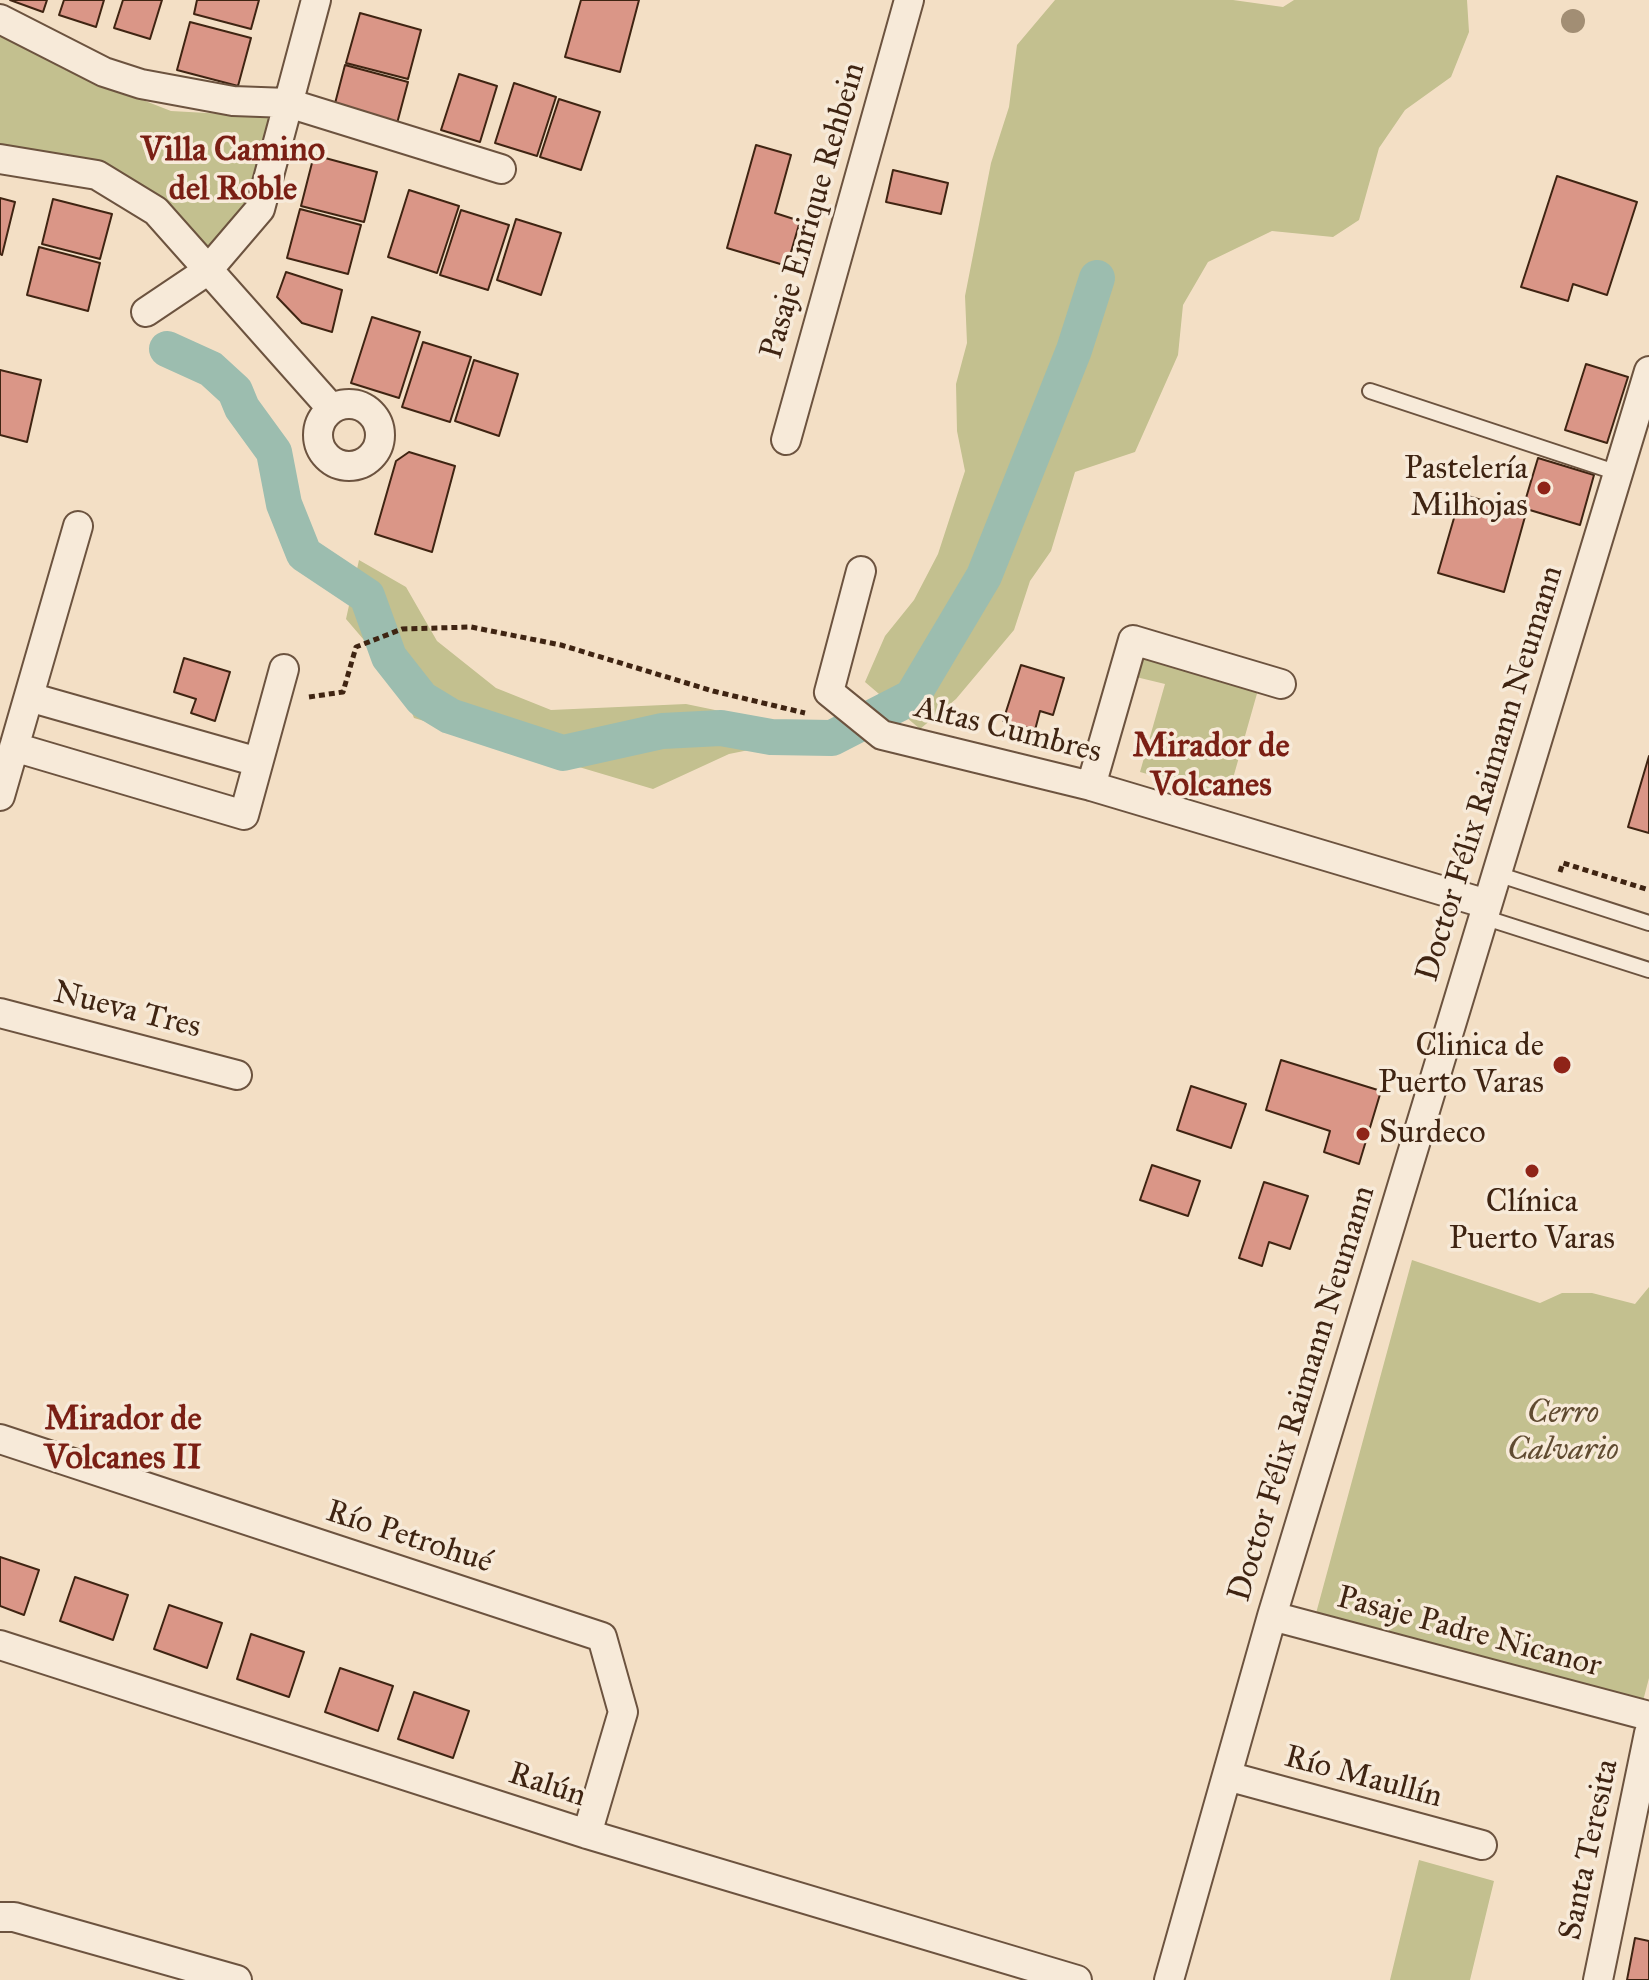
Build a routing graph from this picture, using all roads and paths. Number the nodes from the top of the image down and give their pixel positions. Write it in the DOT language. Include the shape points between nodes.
graph roads {
  1 [pos="316,0"];
  2 [pos="909,0"];
  3 [pos="0,19"];
  4 [pos="288,103"];
  5 [pos="0,159"];
  6 [pos="501,169"];
  7 [pos="207,271"];
  8 [pos="146,312"];
  9 [pos="1649,371"];
  10 [pos="1370,391"];
  11 [pos="332,409"];
  12 [pos="786,440"];
  13 [pos="1618,473"];
  14 [pos="78,526"];
  15 [pos="861,571"];
  16 [pos="284,669"];
  17 [pos="1281,684"];
  18 [pos="829,692"];
  19 [pos="29,697"];
  20 [pos="276,697"];
  21 [pos="14,747"];
  22 [pos="258,762"];
  23 [pos="1091,786"];
  24 [pos="0,796"];
  25 [pos="1497,874"];
  26 [pos="1485,911"];
  27 [pos="1649,923"];
  28 [pos="1649,970"];
  29 [pos="0,1013"];
  30 [pos="237,1075"];
  31 [pos="0,1439"];
  32 [pos="1272,1616"];
  33 [pos="0,1645"];
  34 [pos="1649,1716"];
  35 [pos="1649,1733"];
  36 [pos="1227,1776"];
  37 [pos="587,1834"];
  38 [pos="1482,1845"];
  39 [pos="0,1917"];
  40 [pos="237,1980"];
  41 [pos="1077,1980"];
  42 [pos="1169,1980"];
  43 [pos="1598,1980"];
  1 -- 4 [label="street"];
  2 -- 12 [label="street, Pasaje Enrique Rehbein"];
  3 -- 4 [label="street" via="104,72 141,84 233,101"];
  4 -- 6 [label="street"];
  4 -- 7 [label="street" via="260,209"];
  5 -- 7 [label="street" via="97,175 128,191 175,230"];
  7 -- 8 [label="street"];
  7 -- 11 [label="street"];
  9 -- 13 [label="street, Doctor Félix Raimann Neumann"];
  10 -- 13 [label="lane"];
  13 -- 25 [label="street, Doctor Félix Raimann Neumann"];
  14 -- 19 [label="street"];
  15 -- 18 [label="street"];
  16 -- 20 [label="street"];
  17 -- 23 [label="street" via="1133,640"];
  18 -- 20 [label="path" via="804,714 561,645 471,627 402,629 356,647 343,692"];
  18 -- 23 [label="street, Altas Cumbres" via="882,735"];
  19 -- 21 [label="street"];
  19 -- 22 [label="street"];
  20 -- 22 [label="street"];
  21 -- 22 [label="street" via="244,815"];
  21 -- 24 [label="street"];
  23 -- 26 [label="street, Altas Cumbres"];
  25 -- 26 [label="street, Doctor Félix Raimann Neumann"];
  25 -- 27 [label="lane"];
  26 -- 28 [label="lane"];
  26 -- 32 [label="street, Doctor Félix Raimann Neumann"];
  29 -- 30 [label="street, Nueva Tres"];
  31 -- 37 [label="street, Río Petrohué" via="602,1637 623,1712"];
  32 -- 34 [label="street, Pasaje Padre Nicanor"];
  32 -- 36 [label="street, Doctor Félix Raimann Neumann"];
  33 -- 37 [label="street, Ralún"];
  35 -- 43 [label="street, Santa Teresita"];
  36 -- 38 [label="street, Río Maullín"];
  36 -- 42 [label="street, Doctor Félix Raimann Neumann"];
  37 -- 41 [label="street, Ralún"];
  39 -- 40 [label="street"];
}
